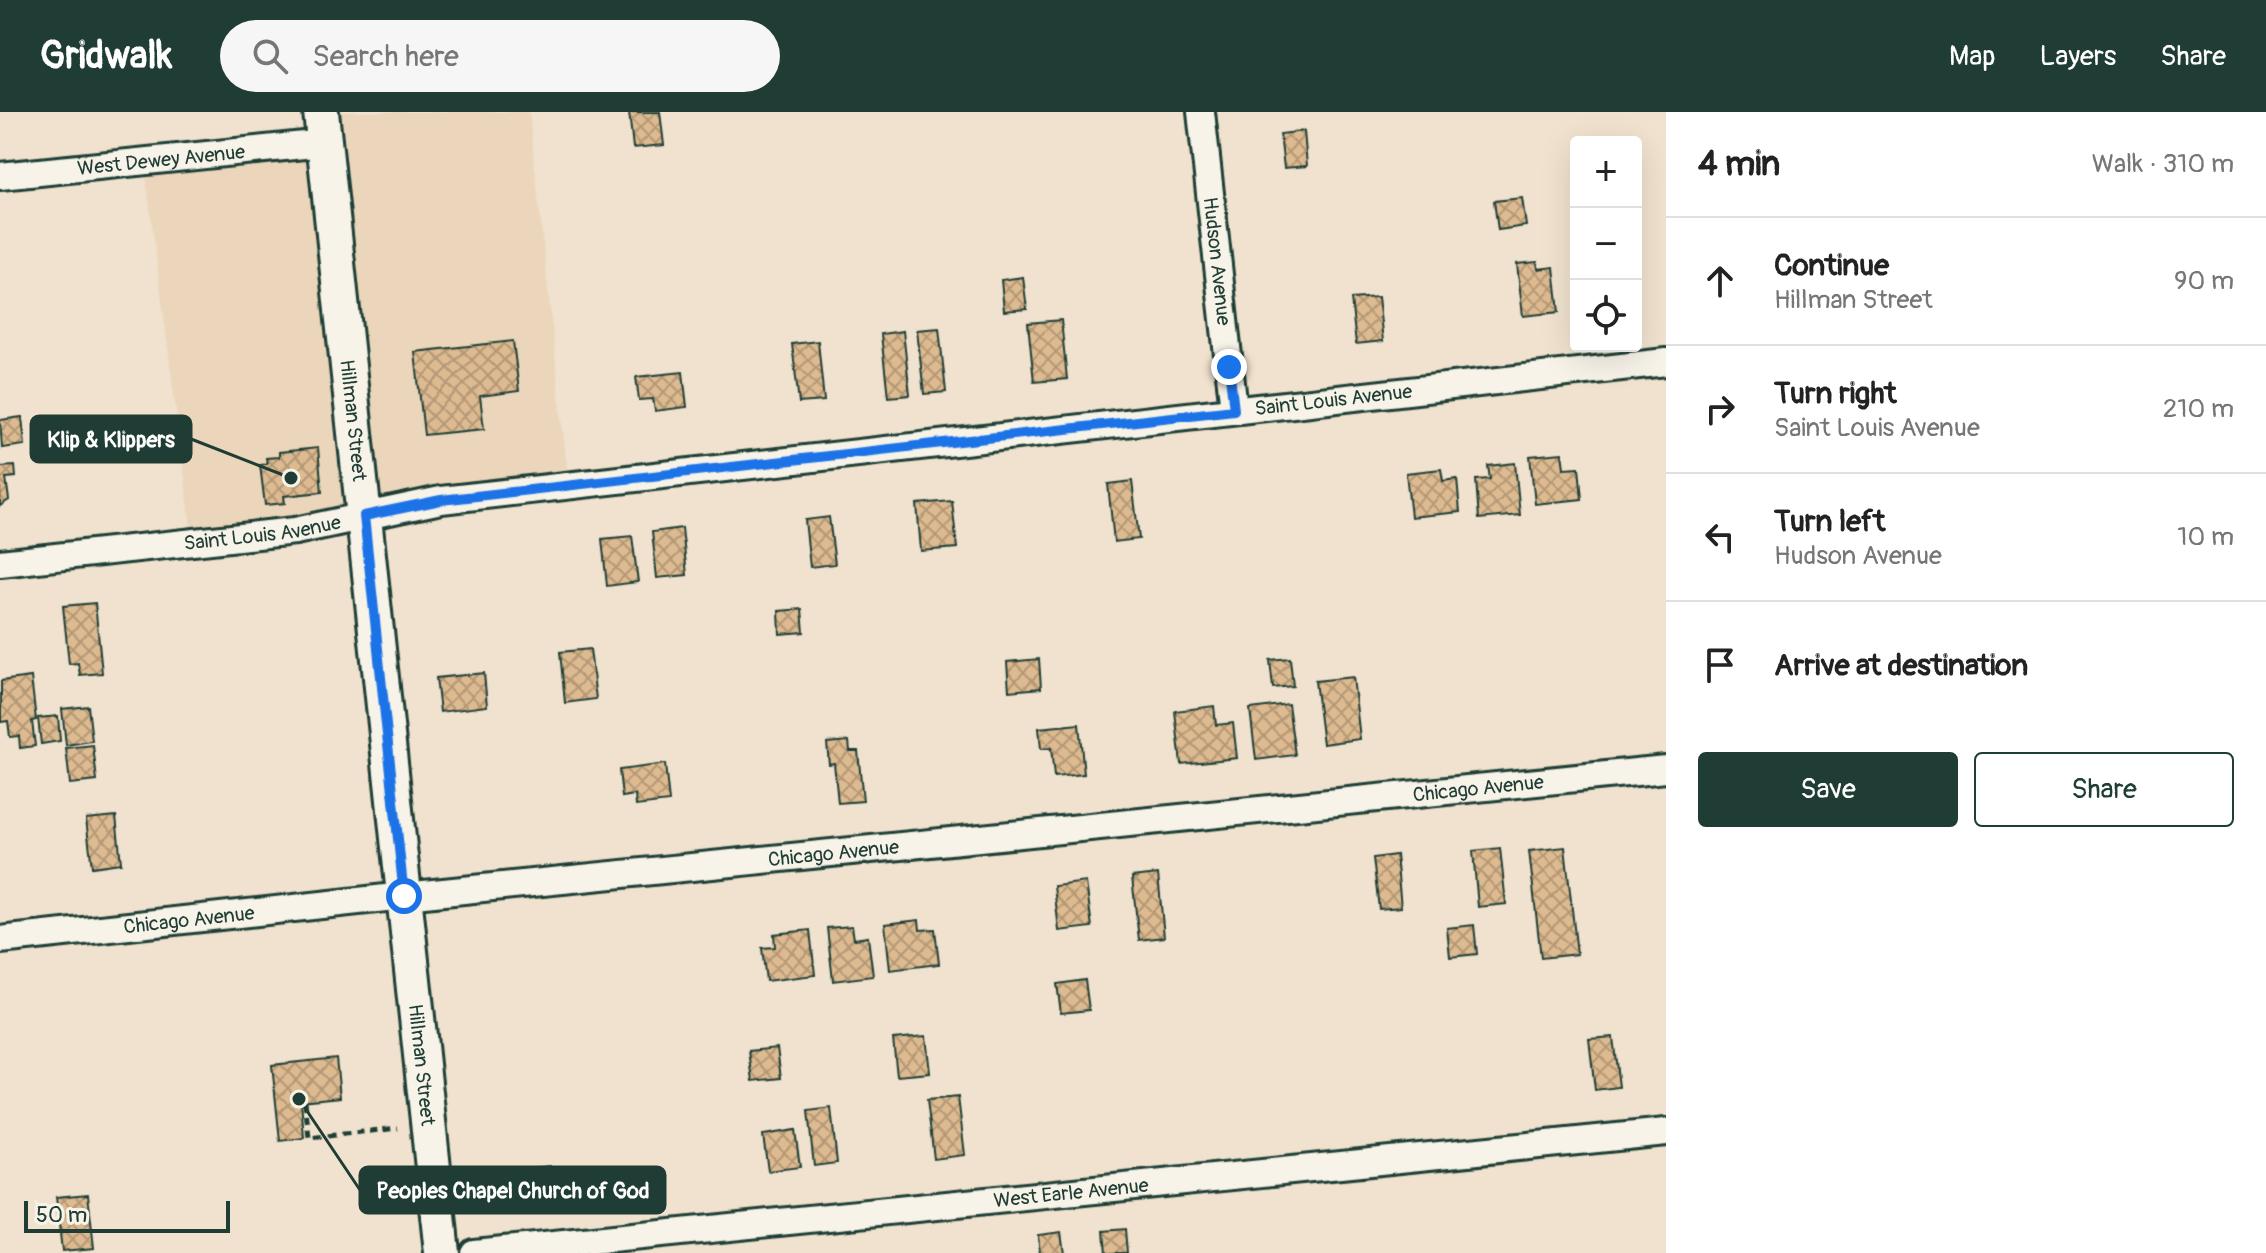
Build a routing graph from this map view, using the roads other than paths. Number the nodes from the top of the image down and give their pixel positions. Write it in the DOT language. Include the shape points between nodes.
graph roads {
  1 [pos="1201,112"];
  2 [pos="322,128"];
  3 [pos="0,176"];
  4 [pos="1666,362"];
  5 [pos="1234,410"];
  6 [pos="364,516"];
  7 [pos="0,563"];
  8 [pos="1666,769"];
  9 [pos="404,896"];
  10 [pos="0,940"];
  11 [pos="1666,1132"];
  12 [pos="442,1253"];
  13 [pos="474,1253"];
  1 -- 5 [label="street, Hudson Avenue"];
  2 -- 3 [label="street, West Dewey Avenue"];
  2 -- 6 [label="street, Hillman Street"];
  4 -- 5 [label="street, Saint Louis Avenue"];
  5 -- 6 [label="street, Saint Louis Avenue" via="441,500"];
  6 -- 7 [label="street, Saint Louis Avenue" via="295,531"];
  6 -- 9 [label="street, Hillman Street"];
  8 -- 9 [label="street, Chicago Avenue"];
  9 -- 10 [label="street, Chicago Avenue"];
  9 -- 12 [label="street, Hillman Street"];
  11 -- 13 [label="street, West Earle Avenue"];
}
